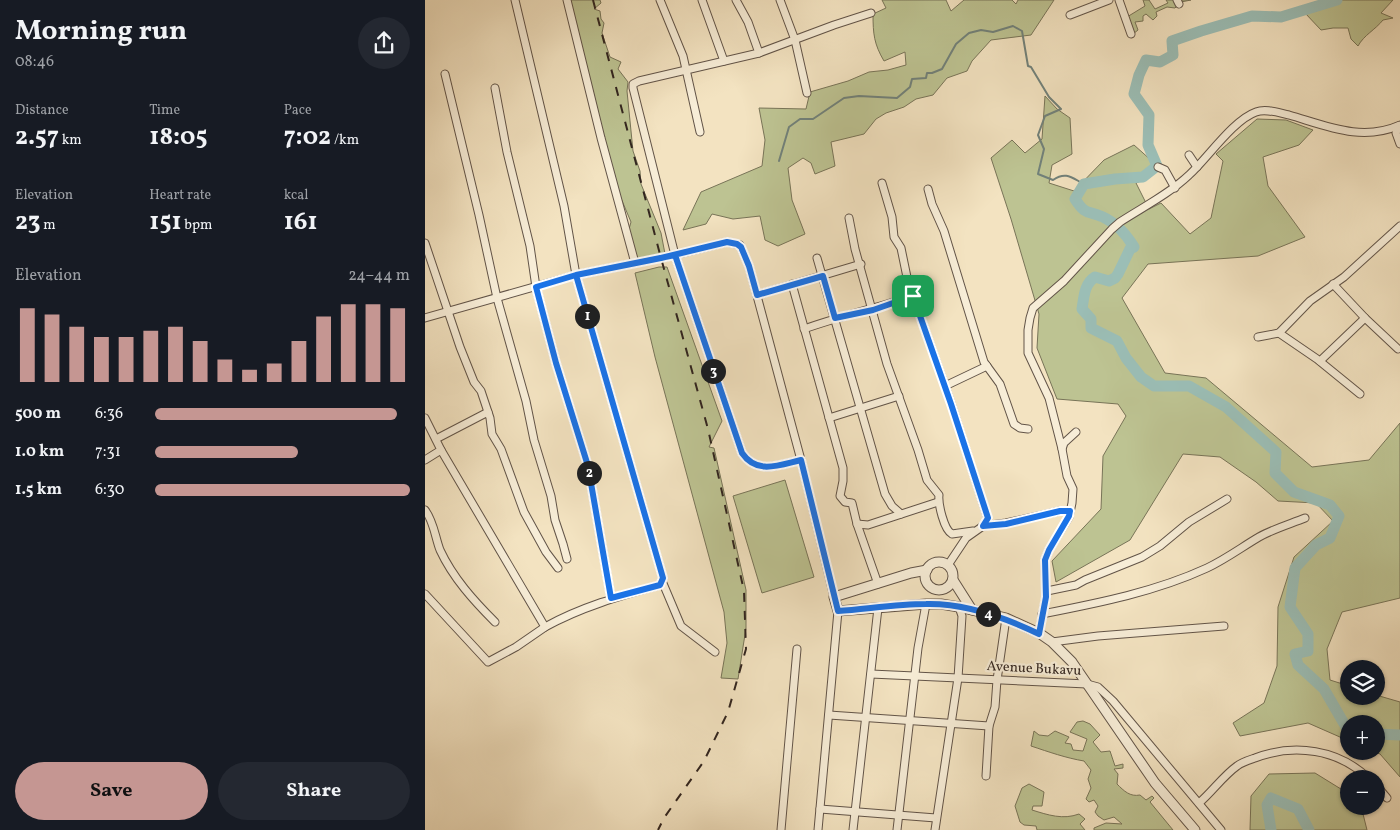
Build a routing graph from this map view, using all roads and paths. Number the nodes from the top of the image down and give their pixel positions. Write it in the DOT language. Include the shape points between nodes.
graph roads {
  1 [pos="515,0"];
  2 [pos="567,0"];
  3 [pos="660,0"];
  4 [pos="702,0"];
  5 [pos="736,0"];
  6 [pos="779,0"];
  7 [pos="1109,0"];
  8 [pos="1119,0"];
  9 [pos="871,13"];
  10 [pos="1071,15"];
  11 [pos="1131,34"];
  12 [pos="795,40"];
  13 [pos="759,53"];
  14 [pos="724,61"];
  15 [pos="686,69"];
  16 [pos="445,74"];
  17 [pos="495,88"];
  18 [pos="807,93"];
  19 [pos="1399,125"];
  20 [pos="700,132"];
  21 [pos="1400,144"];
  22 [pos="1189,155"];
  23 [pos="1158,167"];
  24 [pos="1197,167"];
  25 [pos="882,183"];
  26 [pos="1175,188"];
  27 [pos="928,189"];
  28 [pos="849,218"];
  29 [pos="1400,226"];
  30 [pos="425,242"];
  31 [pos="675,255"];
  32 [pos="817,258"];
  33 [pos="635,263"];
  34 [pos="861,264"];
  35 [pos="576,275"];
  36 [pos="823,276"];
  37 [pos="792,284"];
  38 [pos="1333,284"];
  39 [pos="536,287"];
  40 [pos="757,295"];
  41 [pos="913,296"];
  42 [pos="497,298"];
  43 [pos="873,310"];
  44 [pos="449,312"];
  45 [pos="425,318"];
  46 [pos="835,318"];
  47 [pos="1365,318"];
  48 [pos="804,329"];
  49 [pos="1279,334"];
  50 [pos="1258,337"];
  51 [pos="1398,349"];
  52 [pos="1320,361"];
  53 [pos="987,366"];
  54 [pos="945,386"];
  55 [pos="1360,394"];
  56 [pos="899,396"];
  57 [pos="860,408"];
  58 [pos="488,412"];
  59 [pos="425,418"];
  60 [pos="829,418"];
  61 [pos="1028,428"];
  62 [pos="1076,432"];
  63 [pos="436,439"];
  64 [pos="1062,449"];
  65 [pos="441,450"];
  66 [pos="425,460"];
  67 [pos="801,460"];
  68 [pos="1227,499"];
  69 [pos="938,502"];
  70 [pos="425,510"];
  71 [pos="1070,511"];
  72 [pos="901,514"];
  73 [pos="1305,518"];
  74 [pos="857,524"];
  75 [pos="979,528"];
  76 [pos="567,559"];
  77 [pos="948,565"];
  78 [pos="558,568"];
  79 [pos="927,570"];
  80 [pos="953,580"];
  81 [pos="662,581"];
  82 [pos="878,584"];
  83 [pos="935,589"];
  84 [pos="1047,591"];
  85 [pos="425,594"];
  86 [pos="834,597"];
  87 [pos="611,598"];
  88 [pos="926,604"];
  89 [pos="955,606"];
  90 [pos="878,608"];
  91 [pos="972,610"];
  92 [pos="838,611"];
  93 [pos="1042,614"];
  94 [pos="1006,618"];
  95 [pos="495,622"];
  96 [pos="1224,626"];
  97 [pos="545,627"];
  98 [pos="1039,634"];
  99 [pos="1052,642"];
  100 [pos="797,649"];
  101 [pos="715,652"];
  102 [pos="871,674"];
  103 [pos="915,676"];
  104 [pos="958,678"];
  105 [pos="997,680"];
  106 [pos="1087,684"];
  107 [pos="829,715"];
  108 [pos="866,717"];
  109 [pos="910,720"];
  110 [pos="950,724"];
  111 [pos="989,726"];
  112 [pos="1360,770"];
  113 [pos="986,776"];
  114 [pos="1385,796"];
  115 [pos="1387,798"];
  116 [pos="1199,804"];
  117 [pos="820,809"];
  118 [pos="855,812"];
  119 [pos="899,815"];
  120 [pos="936,818"];
  121 [pos="781,830"];
  122 [pos="818,830"];
  123 [pos="853,830"];
  124 [pos="897,830"];
  125 [pos="935,830"];
  126 [pos="1195,830"];
  127 [pos="1221,830"];
  1 -- 35 [label="street" via="564,206"];
  2 -- 33 [label="street"];
  3 -- 15 [label="street"];
  4 -- 14 [label="street"];
  5 -- 13 [label="street"];
  6 -- 12 [label="street"];
  7 -- 10 [label="street"];
  8 -- 11 [label="street"];
  9 -- 12 [label="street"];
  12 -- 13 [label="street"];
  12 -- 18 [label="street"];
  13 -- 14 [label="street"];
  14 -- 15 [label="street"];
  15 -- 20 [label="street"];
  15 -- 31 [label="street" via="633,84"];
  16 -- 42 [label="street"];
  17 -- 39 [label="street" via="531,246"];
  19 -- 21 [label="street" via="1396,133"];
  19 -- 24 [label="street" via="1383,132 1366,134 1273,111 1256,112 1221,140"];
  22 -- 24 [label="street"];
  23 -- 26 [label="street" via="1165,170"];
  24 -- 26 [label="street"];
  25 -- 41 [label="street" via="894,237 901,248"];
  26 -- 64 [label="street" via="1120,222 1064,281 1033,308 1028,330 1028,353 1049,398"];
  27 -- 53 [label="street"];
  28 -- 34 [label="street"];
  29 -- 38 [label="street"];
  30 -- 44 [label="street"];
  31 -- 33 [label="street"];
  31 -- 40 [label="street" via="727,242 740,245"];
  31 -- 67 [label="street" via="742,453 754,465 768,467"];
  32 -- 36 [label="street"];
  33 -- 35 [label="street"];
  34 -- 36 [label="street"];
  34 -- 43 [label="street"];
  35 -- 39 [label="street"];
  35 -- 81 [label="street"];
  36 -- 37 [label="street"];
  36 -- 46 [label="street"];
  37 -- 40 [label="street"];
  37 -- 48 [label="street"];
  38 -- 47 [label="street"];
  38 -- 49 [label="street" via="1310,301"];
  39 -- 42 [label="street"];
  39 -- 87 [label="street" via="588,466"];
  40 -- 67 [label="street"];
  41 -- 43 [label="street"];
  41 -- 54 [label="street"];
  42 -- 44 [label="street"];
  42 -- 76 [label="street"];
  43 -- 46 [label="street"];
  43 -- 56 [label="street"];
  44 -- 45 [label="street"];
  44 -- 58 [label="street"];
  46 -- 48 [label="street"];
  46 -- 57 [label="street"];
  47 -- 51 [label="street"];
  47 -- 52 [label="street"];
  48 -- 60 [label="street"];
  49 -- 50 [label="street"];
  49 -- 52 [label="street"];
  52 -- 55 [label="street"];
  53 -- 54 [label="street"];
  53 -- 61 [label="street" via="1000,384 1014,424"];
  54 -- 75 [label="street" via="988,518"];
  56 -- 57 [label="street"];
  56 -- 69 [label="street" via="927,480 939,495"];
  57 -- 60 [label="street"];
  57 -- 72 [label="street" via="885,494"];
  58 -- 63 [label="street"];
  58 -- 78 [label="street" via="492,434 501,449 524,512"];
  59 -- 63 [label="street"];
  60 -- 74 [label="street" via="843,469 840,495 845,502 852,503"];
  62 -- 64 [label="street"];
  63 -- 65 [label="street"];
  64 -- 71 [label="street" via="1073,490"];
  65 -- 66 [label="street"];
  65 -- 97 [label="street"];
  67 -- 86 [label="street"];
  68 -- 84 [label="street" via="1187,523 1142,557 1076,585"];
  69 -- 72 [label="street"];
  69 -- 75 [label="street" via="949,533"];
  70 -- 95 [label="street" via="447,564"];
  71 -- 75 [label="street"];
  71 -- 84 [label="street" via="1045,560"];
  72 -- 74 [label="street" via="868,525"];
  73 -- 93 [label="street" via="1261,535 1238,552 1187,576 1094,604"];
  74 -- 82 [label="street"];
  75 -- 77 [label="street" via="966,538"];
  77 -- 79 [label="street" via="935,563"];
  77 -- 80 [label="street"];
  79 -- 82 [label="street"];
  79 -- 83 [label="street" via="926,580"];
  80 -- 83 [label="street" via="948,588"];
  80 -- 91 [label="street"];
  81 -- 87 [label="street" via="660,585"];
  81 -- 101 [label="street" via="681,626"];
  82 -- 86 [label="street"];
  83 -- 88 [label="street"];
  83 -- 89 [label="street"];
  84 -- 93 [label="street"];
  85 -- 97 [label="street" via="488,662"];
  86 -- 92 [label="street"];
  87 -- 97 [label="street"];
  88 -- 89 [label="street"];
  88 -- 90 [label="street"];
  88 -- 103 [label="street"];
  89 -- 91 [label="street"];
  89 -- 104 [label="street" via="962,616"];
  90 -- 92 [label="street"];
  90 -- 102 [label="street"];
  91 -- 94 [label="street"];
  92 -- 107 [label="street"];
  93 -- 98 [label="street"];
  94 -- 98 [label="street"];
  94 -- 105 [label="street"];
  96 -- 99 [label="street"];
  98 -- 99 [label="street"];
  99 -- 106 [label="street" via="1072,662"];
  100 -- 121 [label="street"];
  102 -- 103 [label="street, Avenue Bukavu"];
  102 -- 108 [label="street"];
  103 -- 104 [label="street, Avenue Bukavu"];
  103 -- 109 [label="street"];
  104 -- 105 [label="street, Avenue Bukavu"];
  104 -- 110 [label="street"];
  105 -- 106 [label="street, Avenue Bukavu"];
  105 -- 111 [label="street" via="995,707"];
  106 -- 116 [label="street, Avenue Bukavu" via="1098,687 1113,701"];
  106 -- 126 [label="street" via="1155,784"];
  107 -- 108 [label="street"];
  107 -- 117 [label="street"];
  108 -- 109 [label="street"];
  108 -- 118 [label="street"];
  109 -- 110 [label="street"];
  109 -- 119 [label="street"];
  110 -- 111 [label="street"];
  110 -- 120 [label="street"];
  111 -- 113 [label="street"];
  112 -- 116 [label="street" via="1314,750 1265,754 1238,765"];
  114 -- 115 [label="street"];
  116 -- 127 [label="street, Avenue Bukavu"];
  117 -- 118 [label="street"];
  117 -- 122 [label="street"];
  118 -- 119 [label="street"];
  118 -- 123 [label="street"];
  119 -- 120 [label="street"];
  119 -- 124 [label="street"];
  120 -- 125 [label="street"];
}
